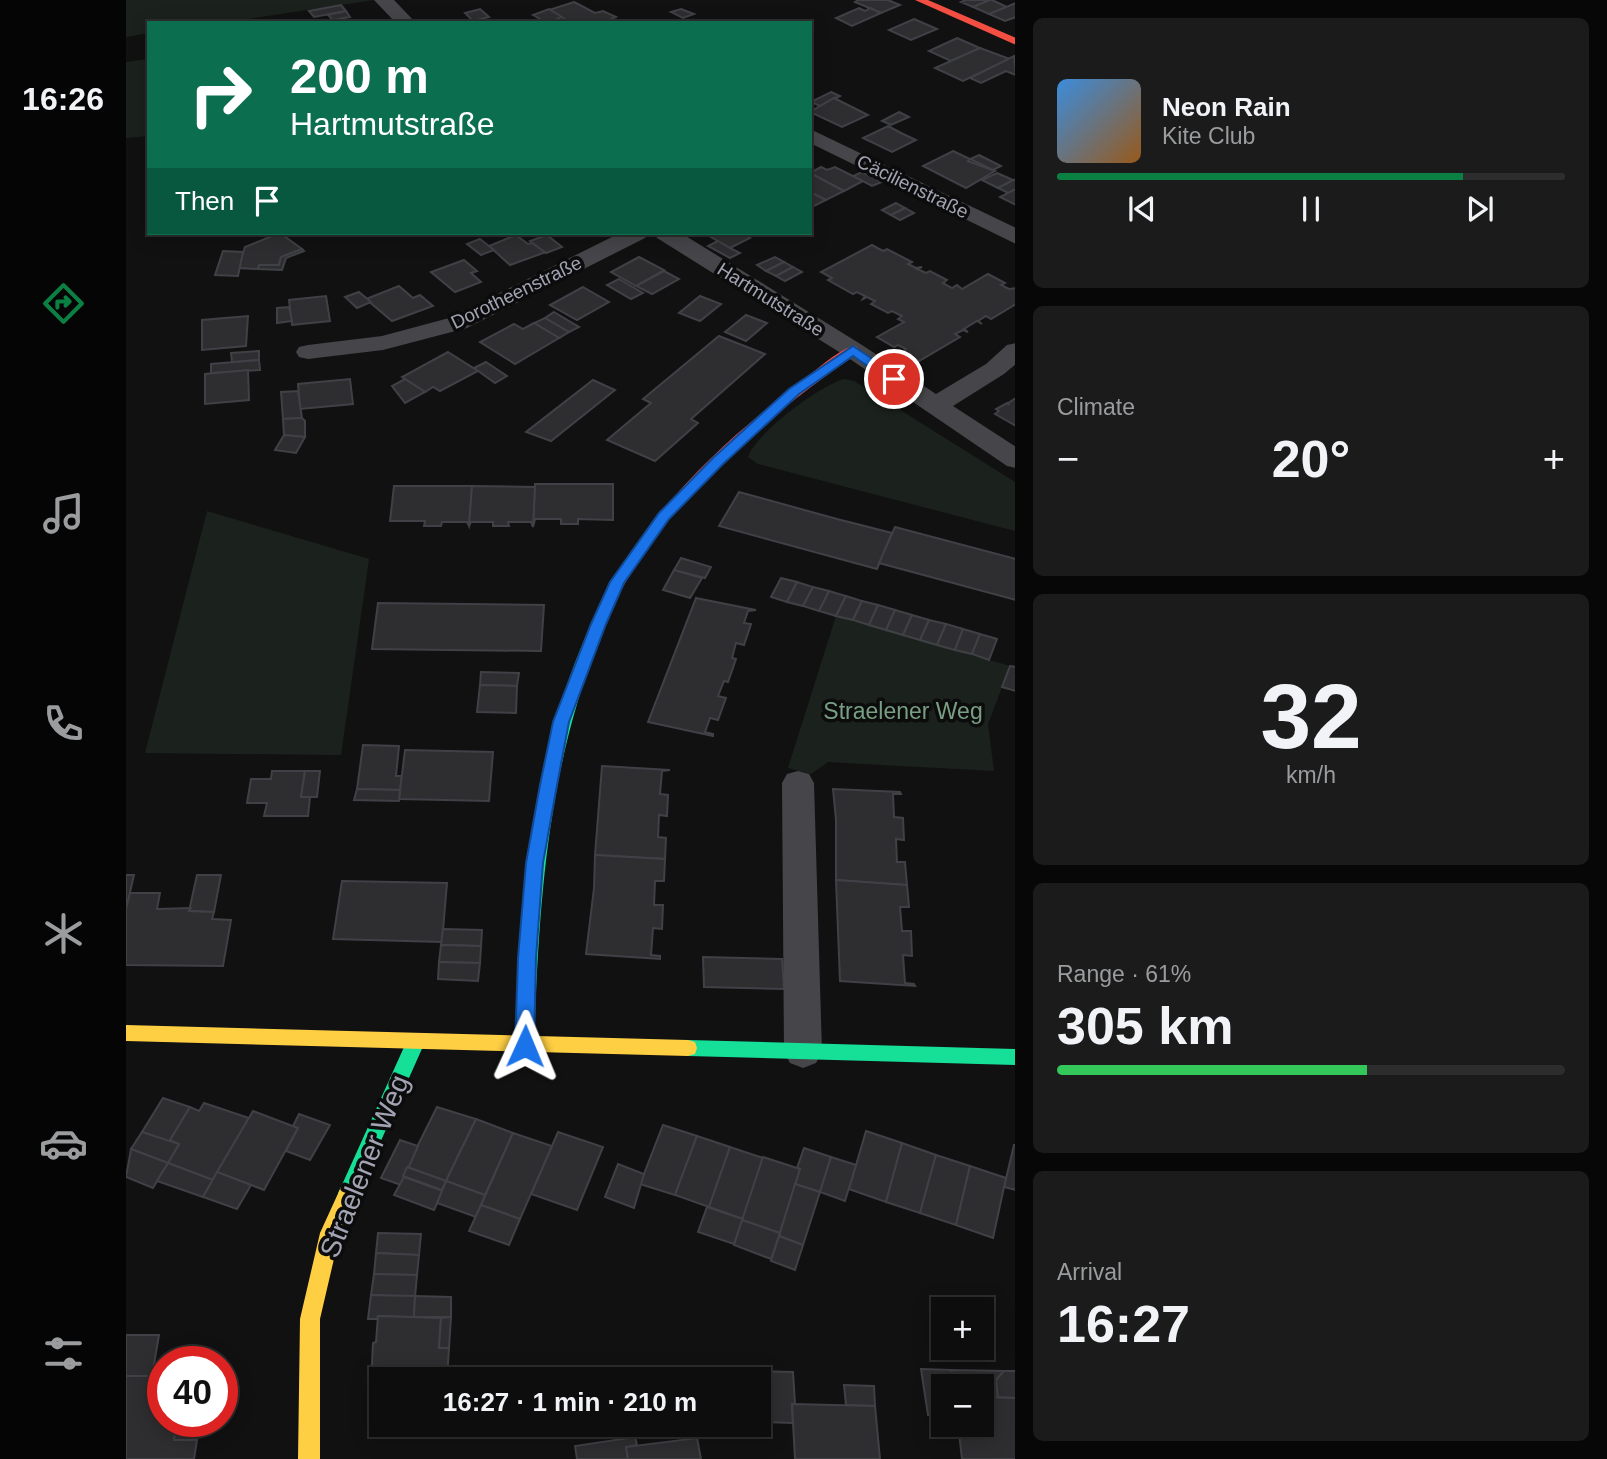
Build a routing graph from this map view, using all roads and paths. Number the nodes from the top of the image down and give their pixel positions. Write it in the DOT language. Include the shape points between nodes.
graph roads {
  1 [pos="920,0"];
  2 [pos="386,3"];
  3 [pos="405,21"];
  4 [pos="1015,42"];
  5 [pos="812,136"];
  6 [pos="836,148"];
  7 [pos="812,159"];
  8 [pos="633,235"];
  9 [pos="668,235"];
  10 [pos="1015,237"];
  11 [pos="853,350"];
  12 [pos="1015,351"];
  13 [pos="308,352"];
  14 [pos="934,407"];
  15 [pos="1015,459"];
  16 [pos="797,783"];
  17 [pos="126,1033"];
  18 [pos="416,1042"];
  19 [pos="525,1046"];
  20 [pos="803,1052"];
  21 [pos="1015,1057"];
  22 [pos="309,1459"];
  1 -- 4 [label="street"];
  2 -- 3 [label="street"];
  5 -- 6 [label="street, Cäcilienstraße"];
  6 -- 7 [label="street"];
  6 -- 10 [label="street, Cäcilienstraße"];
  8 -- 13 [label="street, Dorotheenstraße" via="458,323 383,343"];
  9 -- 11 [label="street, Hartmutstraße"];
  11 -- 14 [label="street, Hartmutstraße"];
  11 -- 19 [label="street" via="794,391 718,461 664,516 617,582 561,722 534,863"];
  12 -- 14 [label="street"];
  14 -- 15 [label="street, Hartmutstraße"];
  16 -- 20 [label="street"];
  17 -- 18 [label="street, Straelener Weg"];
  18 -- 19 [label="street, Straelener Weg"];
  18 -- 22 [label="street, Straelener Weg" via="330,1233 310,1319"];
  19 -- 20 [label="street, Straelener Weg"];
  20 -- 21 [label="street, Straelener Weg"];
}
